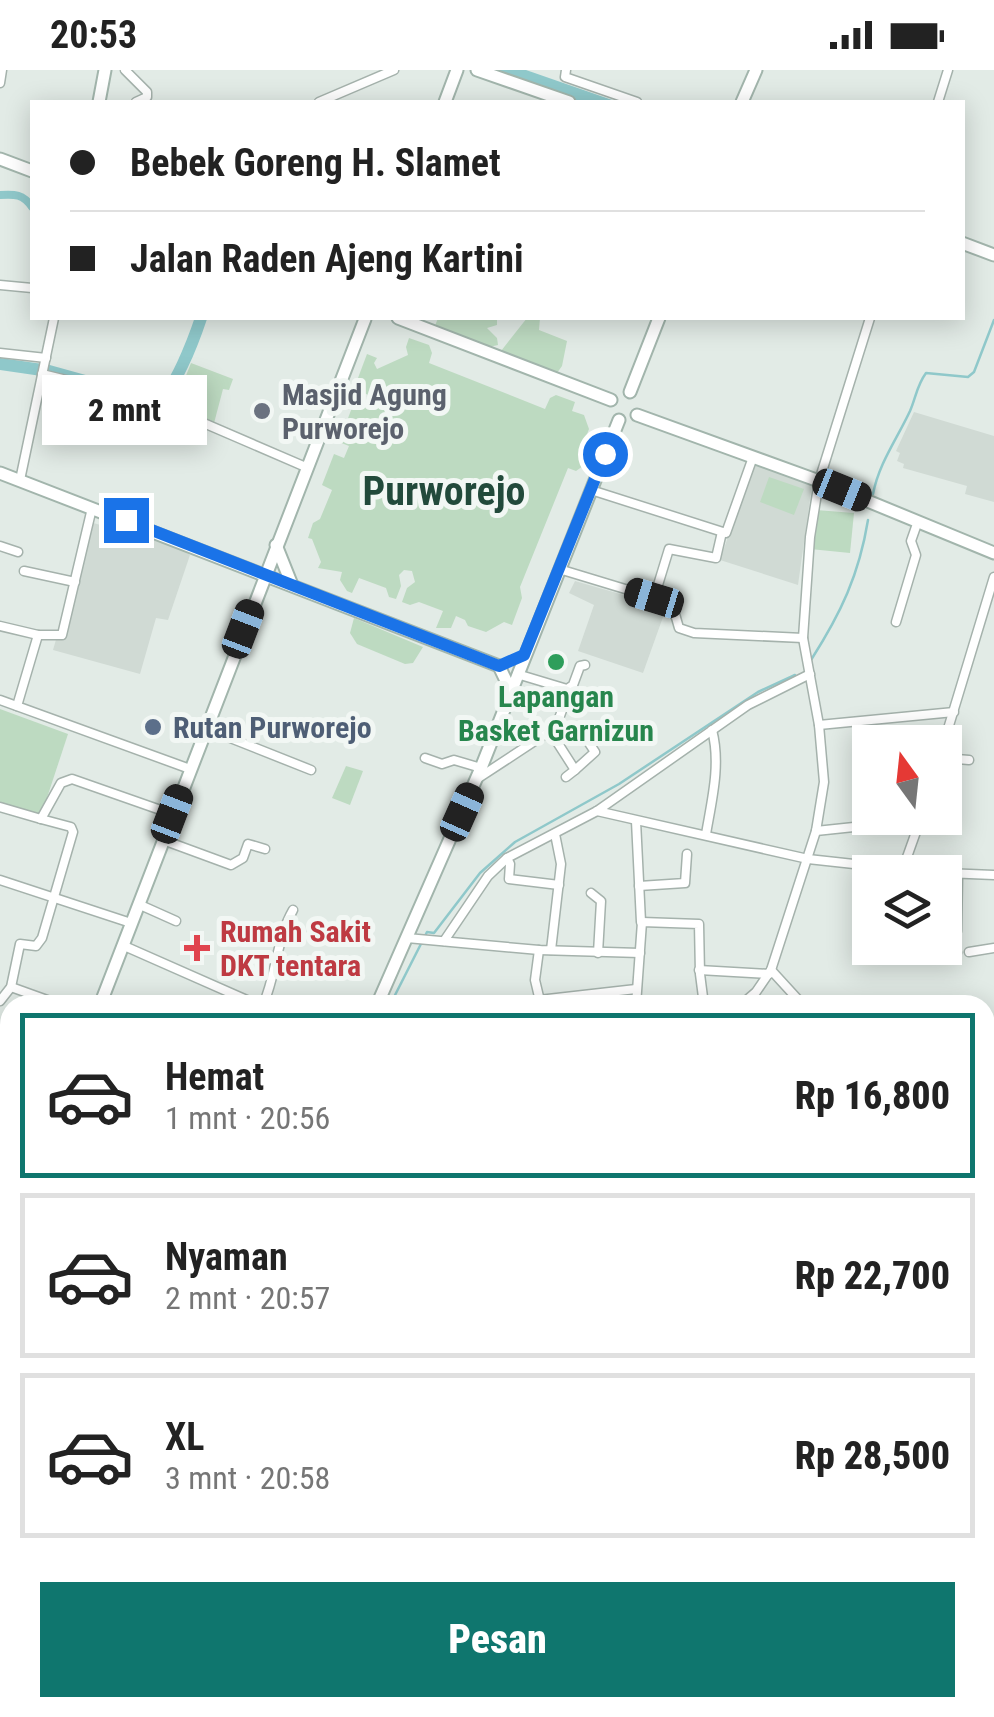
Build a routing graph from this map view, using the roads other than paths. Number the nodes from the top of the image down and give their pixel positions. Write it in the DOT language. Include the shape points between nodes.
graph roads {
  1 [pos="2,70"];
  2 [pos="105,70"];
  3 [pos="125,70"];
  4 [pos="394,70"];
  5 [pos="457,70"];
  6 [pos="477,70"];
  7 [pos="756,70"];
  8 [pos="948,70"];
  9 [pos="565,76"];
  10 [pos="0,83"];
  11 [pos="562,99"];
  12 [pos="99,100"];
  13 [pos="140,100"];
  14 [pos="325,100"];
  15 [pos="446,100"];
  16 [pos="632,100"];
  17 [pos="743,100"];
  18 [pos="939,100"];
  19 [pos="0,159"];
  20 [pos="30,170"];
  21 [pos="965,244"];
  22 [pos="994,255"];
  23 [pos="0,285"];
  24 [pos="30,288"];
  25 [pos="54,320"];
  26 [pos="363,320"];
  27 [pos="403,320"];
  28 [pos="658,320"];
  29 [pos="869,320"];
  30 [pos="0,353"];
  31 [pos="46,360"];
  32 [pos="42,374"];
  33 [pos="630,392"];
  34 [pos="611,400"];
  35 [pos="638,415"];
  36 [pos="618,420"];
  37 [pos="753,456"];
  38 [pos="308,468"];
  39 [pos="1,478"];
  40 [pos="20,480"];
  41 [pos="819,481"];
  42 [pos="591,490"];
  43 [pos="92,508"];
  44 [pos="918,521"];
  45 [pos="722,532"];
  46 [pos="276,545"];
  47 [pos="0,546"];
  48 [pos="18,552"];
  49 [pos="994,553"];
  50 [pos="560,569"];
  51 [pos="24,571"];
  52 [pos="264,574"];
  53 [pos="994,577"];
  54 [pos="75,582"];
  55 [pos="292,585"];
  56 [pos="654,598"];
  57 [pos="896,622"];
  58 [pos="0,626"];
  59 [pos="38,635"];
  60 [pos="803,638"];
  61 [pos="524,655"];
  62 [pos="585,664"];
  63 [pos="499,666"];
  64 [pos="517,674"];
  65 [pos="810,674"];
  66 [pos="560,688"];
  67 [pos="510,691"];
  68 [pos="0,700"];
  69 [pos="17,706"];
  70 [pos="954,712"];
  71 [pos="557,723"];
  72 [pos="819,724"];
  73 [pos="950,725"];
  74 [pos="205,728"];
  75 [pos="712,730"];
  76 [pos="550,731"];
  77 [pos="425,758"];
  78 [pos="962,759"];
  79 [pos="969,760"];
  80 [pos="190,769"];
  81 [pos="311,770"];
  82 [pos="575,770"];
  83 [pos="478,774"];
  84 [pos="566,777"];
  85 [pos="0,807"];
  86 [pos="597,812"];
  87 [pos="172,814"];
  88 [pos="41,819"];
  89 [pos="636,820"];
  90 [pos="852,828"];
  91 [pos="816,832"];
  92 [pos="555,834"];
  93 [pos="706,834"];
  94 [pos="162,840"];
  95 [pos="265,849"];
  96 [pos="686,854"];
  97 [pos="507,858"];
  98 [pos="808,859"];
  99 [pos="852,865"];
  100 [pos="962,874"];
  101 [pos="994,875"];
  102 [pos="0,880"];
  103 [pos="559,885"];
  104 [pos="639,886"];
  105 [pos="591,893"];
  106 [pos="55,896"];
  107 [pos="138,904"];
  108 [pos="293,910"];
  109 [pos="176,921"];
  110 [pos="641,922"];
  111 [pos="131,923"];
  112 [pos="411,938"];
  113 [pos="444,941"];
  114 [pos="122,945"];
  115 [pos="994,948"];
  116 [pos="539,950"];
  117 [pos="551,950"];
  118 [pos="598,952"];
  119 [pos="969,952"];
  120 [pos="640,953"];
  121 [pos="699,970"];
  122 [pos="770,972"];
  123 [pos="10,987"];
  124 [pos="636,990"];
  125 [pos="4,995"];
  126 [pos="33,995"];
  127 [pos="104,995"];
  128 [pos="238,995"];
  129 [pos="266,995"];
  130 [pos="382,995"];
  131 [pos="538,995"];
  132 [pos="599,995"];
  133 [pos="636,995"];
  134 [pos="703,995"];
  135 [pos="750,995"];
  136 [pos="793,995"];
  1 -- 10 [label="street"];
  2 -- 12 [label="main road"];
  3 -- 13 [label="street" via="148,92"];
  4 -- 14 [label="street"];
  5 -- 15 [label="main road"];
  6 -- 11 [label="main road"];
  7 -- 17 [label="main road"];
  8 -- 18 [label="street"];
  9 -- 11 [label="street"];
  9 -- 16 [label="street"];
  19 -- 20 [label="main road"];
  21 -- 22 [label="main road"];
  23 -- 24 [label="street"];
  25 -- 31 [label="street"];
  26 -- 38 [label="main road"];
  27 -- 34 [label="main road"];
  28 -- 33 [label="main road"];
  29 -- 41 [label="street"];
  30 -- 31 [label="street"];
  31 -- 32 [label="street"];
  32 -- 38 [label="street" via="186,415"];
  32 -- 40 [label="street"];
  33 -- 34 [label="main road"];
  33 -- 35 [label="main road" via="640,404"];
  34 -- 36 [label="main road"];
  35 -- 36 [label="main road"];
  35 -- 37 [label="main road"];
  36 -- 42 [label="main road"];
  37 -- 41 [label="main road"];
  37 -- 45 [label="street"];
  38 -- 46 [label="main road"];
  39 -- 40 [label="main road"];
  40 -- 43 [label="main road"];
  41 -- 44 [label="main road"];
  41 -- 60 [label="street"];
  42 -- 45 [label="street"];
  42 -- 50 [label="main road"];
  43 -- 52 [label="main road"];
  43 -- 54 [label="street"];
  44 -- 49 [label="main road"];
  44 -- 57 [label="street" via="911,541 916,555"];
  45 -- 56 [label="street" via="716,558 669,549"];
  46 -- 52 [label="main road"];
  46 -- 55 [label="main road"];
  47 -- 48 [label="street"];
  50 -- 56 [label="street"];
  50 -- 61 [label="main road"];
  51 -- 54 [label="street"];
  52 -- 55 [label="main road"];
  52 -- 74 [label="main road"];
  53 -- 70 [label="street"];
  54 -- 59 [label="street" via="62,636"];
  55 -- 63 [label="main road"];
  56 -- 60 [label="street" via="671,604 676,624 694,633"];
  58 -- 59 [label="street"];
  59 -- 69 [label="street"];
  60 -- 65 [label="street"];
  61 -- 63 [label="main road"];
  61 -- 64 [label="main road"];
  62 -- 66 [label="street" via="573,685"];
  63 -- 67 [label="main road"];
  64 -- 66 [label="street"];
  64 -- 67 [label="main road"];
  65 -- 72 [label="street"];
  65 -- 75 [label="street"];
  66 -- 71 [label="street"];
  67 -- 83 [label="main road"];
  68 -- 69 [label="street"];
  69 -- 80 [label="street"];
  70 -- 72 [label="street"];
  70 -- 73 [label="street"];
  71 -- 76 [label="street"];
  71 -- 82 [label="street" via="585,737 596,752"];
  72 -- 91 [label="street" via="824,782"];
  74 -- 80 [label="main road"];
  74 -- 81 [label="street"];
  75 -- 86 [label="street"];
  75 -- 93 [label="street" via="716,770"];
  76 -- 82 [label="street"];
  76 -- 83 [label="street"];
  77 -- 83 [label="street" via="454,760"];
  78 -- 79 [label="street"];
  80 -- 87 [label="main road"];
  82 -- 84 [label="street"];
  83 -- 112 [label="main road"];
  85 -- 88 [label="street"];
  86 -- 89 [label="street"];
  86 -- 92 [label="street"];
  87 -- 88 [label="street" via="72,779 61,783"];
  87 -- 94 [label="main road"];
  88 -- 106 [label="street" via="74,832"];
  89 -- 93 [label="street"];
  89 -- 104 [label="street"];
  90 -- 91 [label="street"];
  91 -- 98 [label="street"];
  92 -- 97 [label="street"];
  92 -- 103 [label="street"];
  93 -- 98 [label="street"];
  94 -- 95 [label="street" via="231,865 248,844"];
  94 -- 107 [label="main road"];
  96 -- 104 [label="street" via="684,883"];
  97 -- 103 [label="street" via="510,879"];
  97 -- 113 [label="street"];
  98 -- 99 [label="street"];
  98 -- 122 [label="street"];
  100 -- 101 [label="street"];
  102 -- 106 [label="street"];
  103 -- 117 [label="street"];
  104 -- 110 [label="street"];
  105 -- 118 [label="street" via="601,901"];
  106 -- 111 [label="street"];
  106 -- 123 [label="street" via="38,946 20,944"];
  107 -- 109 [label="street"];
  107 -- 111 [label="main road"];
  108 -- 129 [label="street"];
  110 -- 120 [label="street"];
  110 -- 121 [label="street" via="699,924"];
  111 -- 114 [label="main road"];
  112 -- 113 [label="street"];
  112 -- 130 [label="main road"];
  113 -- 116 [label="street"];
  114 -- 127 [label="main road"];
  114 -- 128 [label="street"];
  115 -- 119 [label="street"];
  116 -- 117 [label="street"];
  116 -- 131 [label="street"];
  117 -- 118 [label="street"];
  118 -- 120 [label="street"];
  120 -- 124 [label="street"];
  121 -- 122 [label="street"];
  121 -- 134 [label="street"];
  122 -- 135 [label="street"];
  122 -- 136 [label="street"];
  123 -- 125 [label="street"];
  123 -- 126 [label="street"];
  124 -- 132 [label="street"];
  124 -- 133 [label="street"];
}
